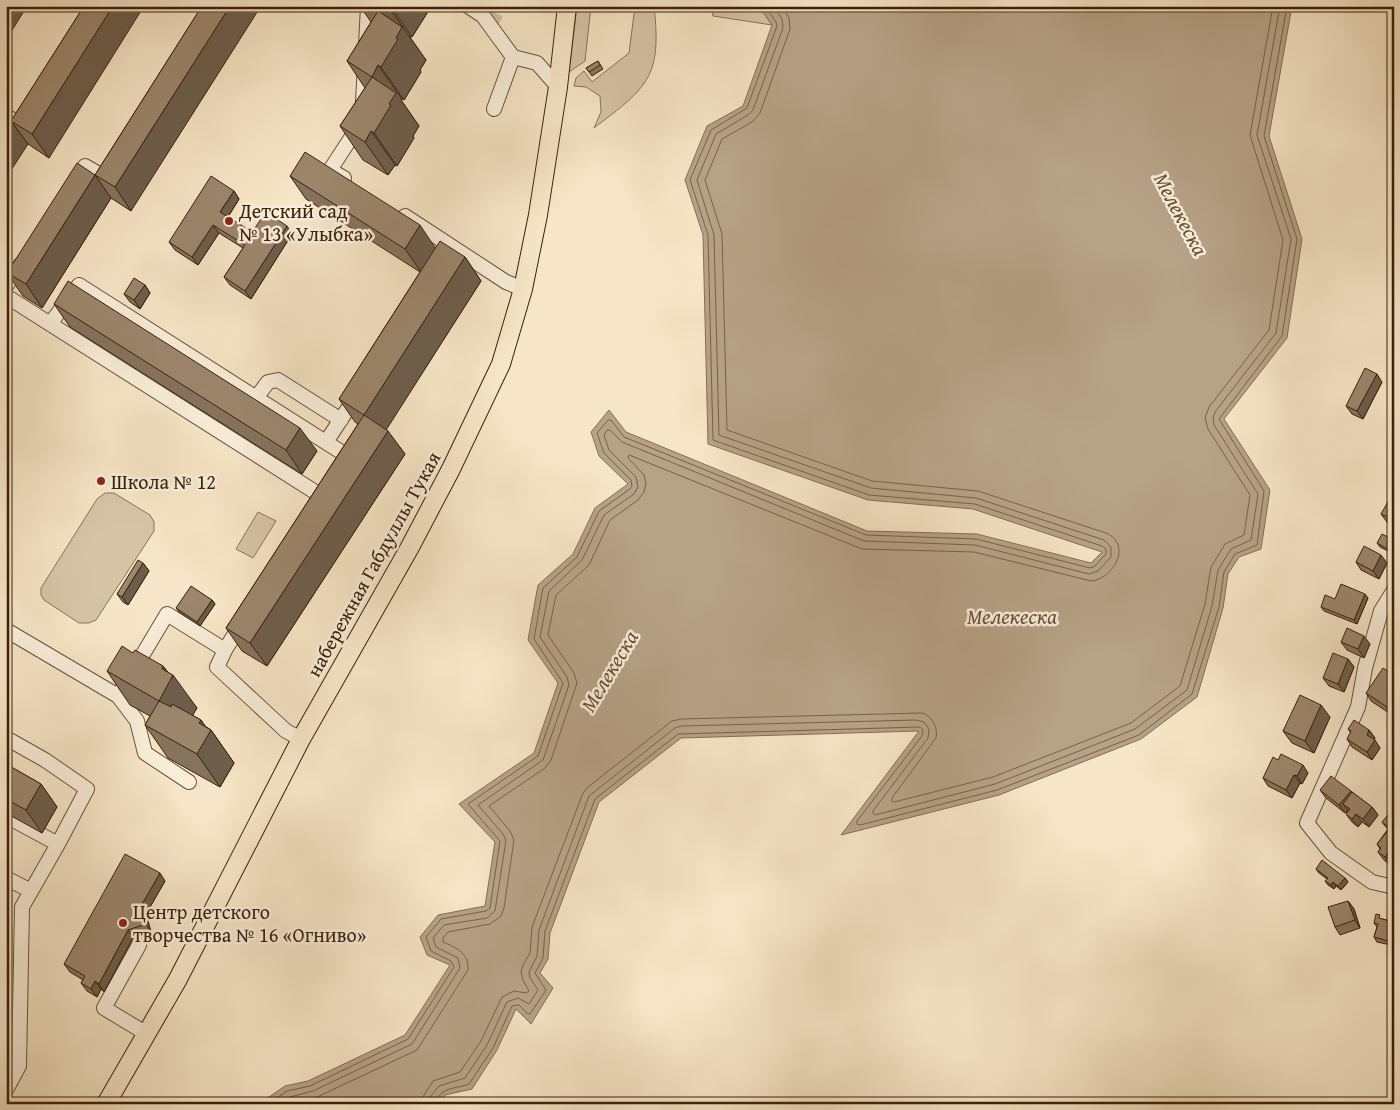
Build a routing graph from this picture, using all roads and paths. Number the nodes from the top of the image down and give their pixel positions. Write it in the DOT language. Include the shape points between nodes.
graph roads {
  1 [pos="368,6"];
  2 [pos="468,6"];
  3 [pos="567,6"];
  4 [pos="513,57"];
  5 [pos="558,87"];
  6 [pos="30,108"];
  7 [pos="494,109"];
  8 [pos="6,116"];
  9 [pos="115,161"];
  10 [pos="353,184"];
  11 [pos="64,198"];
  12 [pos="391,208"];
  13 [pos="27,254"];
  14 [pos="6,286"];
  15 [pos="523,289"];
  16 [pos="6,296"];
  17 [pos="50,324"];
  18 [pos="363,387"];
  19 [pos="256,398"];
  20 [pos="341,420"];
  21 [pos="326,442"];
  22 [pos="339,473"];
  23 [pos="315,510"];
  24 [pos="1394,590"];
  25 [pos="252,608"];
  26 [pos="6,630"];
  27 [pos="225,650"];
  28 [pos="118,696"];
  29 [pos="6,738"];
  30 [pos="301,739"];
  31 [pos="189,782"];
  32 [pos="6,816"];
  33 [pos="58,844"];
  34 [pos="6,878"];
  35 [pos="1394,887"];
  36 [pos="31,891"];
  37 [pos="139,945"];
  38 [pos="147,1034"];
  39 [pos="6,1090"];
  40 [pos="106,1104"];
  1 -- 10 [label="street" via="362,121 330,170"];
  2 -- 4 [label="street" via="482,16"];
  3 -- 5 [label="main road, набережная Габдуллы Тукая"];
  4 -- 5 [label="street" via="537,63"];
  4 -- 7 [label="street"];
  5 -- 15 [label="main road, набережная Габдуллы Тукая"];
  6 -- 8 [label="street" via="20,124"];
  9 -- 11 [label="street" via="104,177 85,166"];
  12 -- 15 [label="street" via="450,251"];
  13 -- 14 [label="street"];
  15 -- 30 [label="main road, набережная Габдуллы Тукая" via="501,364 451,469"];
  16 -- 17 [label="street"];
  17 -- 19 [label="street" via="79,285"];
  17 -- 23 [label="street" via="326,493"];
  18 -- 20 [label="street"];
  19 -- 20 [label="street" via="268,382 278,380"];
  19 -- 21 [label="street"];
  20 -- 21 [label="street"];
  21 -- 22 [label="street" via="349,457"];
  24 -- 35 [label="street" via="1381,611 1358,707 1307,823 1331,853 1372,882"];
  25 -- 27 [label="street"];
  26 -- 28 [label="street"];
  27 -- 28 [label="street" via="167,614"];
  27 -- 30 [label="street" via="217,666 286,731"];
  28 -- 31 [label="street" via="138,721 145,753"];
  29 -- 33 [label="street" via="87,789"];
  30 -- 38 [label="main road, набережная Габдуллы Тукая"];
  32 -- 33 [label="street"];
  33 -- 36 [label="street"];
  34 -- 36 [label="street"];
  36 -- 39 [label="street" via="22,907 19,1066"];
  37 -- 38 [label="street" via="104,1008"];
  38 -- 40 [label="main road, набережная Габдуллы Тукая"];
}
